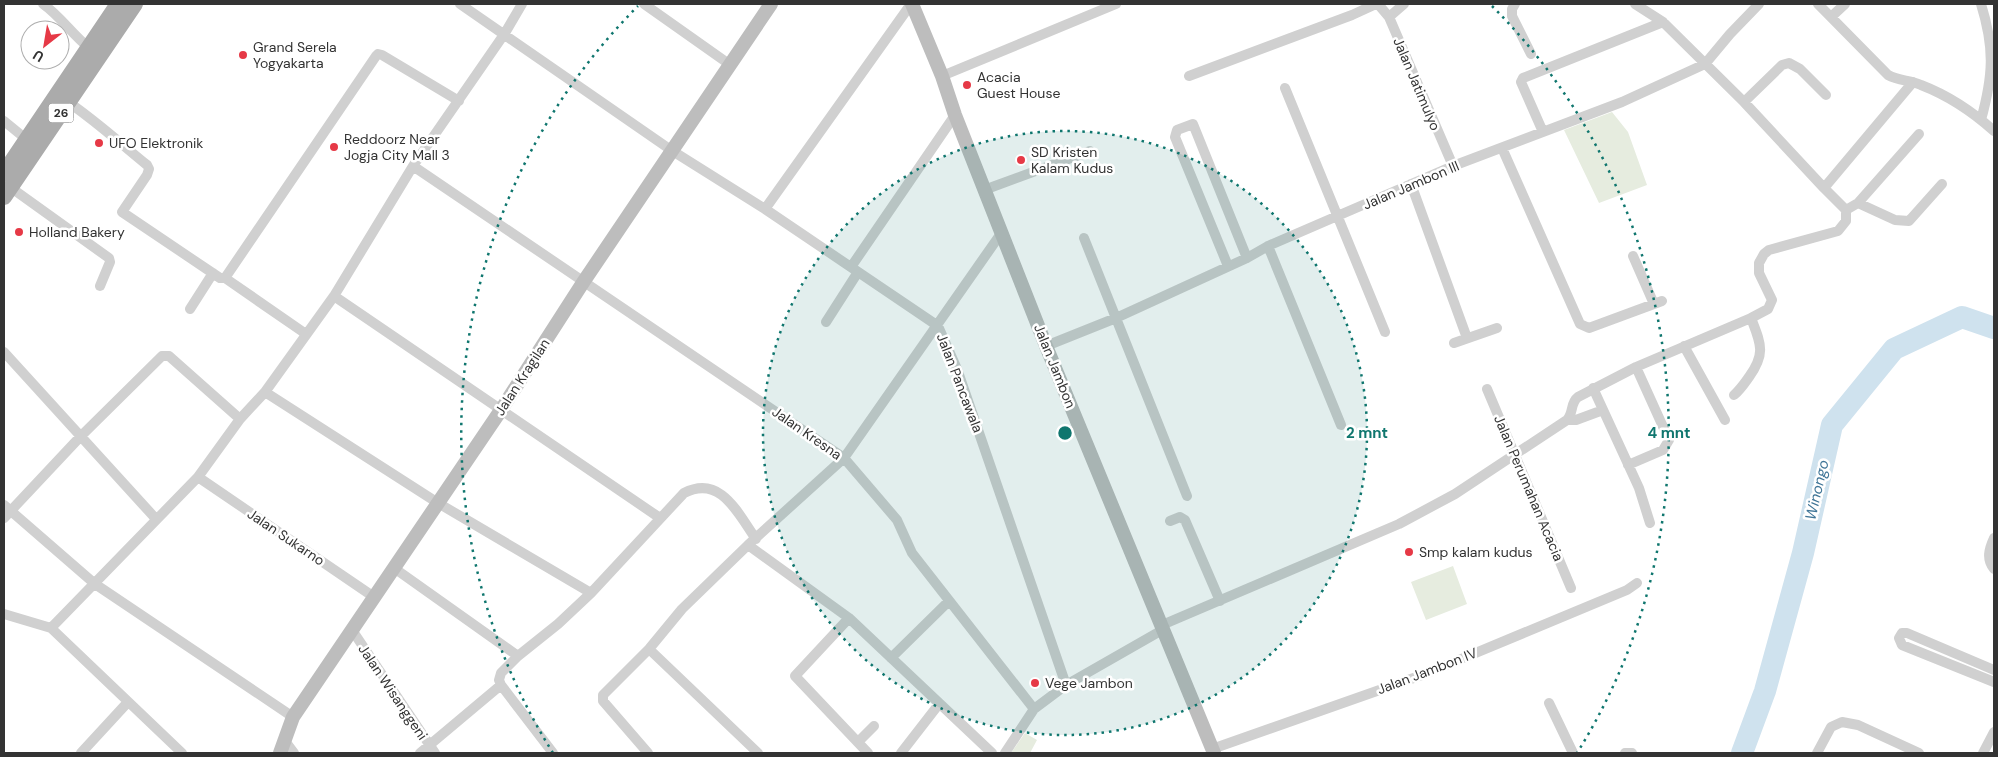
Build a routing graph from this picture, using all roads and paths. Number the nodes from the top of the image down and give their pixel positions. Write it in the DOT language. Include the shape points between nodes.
graph roads {
  1 [pos="43,4"];
  2 [pos="118,4"];
  3 [pos="136,4"];
  4 [pos="460,4"];
  5 [pos="522,4"];
  6 [pos="644,4"];
  7 [pos="771,4"];
  8 [pos="911,4"];
  9 [pos="1116,4"];
  10 [pos="1377,4"];
  11 [pos="1404,4"];
  12 [pos="1515,4"];
  13 [pos="1635,4"];
  14 [pos="1759,4"];
  15 [pos="1818,4"];
  16 [pos="1845,4"];
  17 [pos="1981,4"];
  18 [pos="1389,17"];
  19 [pos="1831,18"];
  20 [pos="1663,22"];
  21 [pos="504,34"];
  22 [pos="88,47"];
  23 [pos="1531,54"];
  24 [pos="729,64"];
  25 [pos="1705,64"];
  26 [pos="942,76"];
  27 [pos="1189,76"];
  28 [pos="1913,82"];
  29 [pos="1286,88"];
  30 [pos="1826,95"];
  31 [pos="68,102"];
  32 [pos="459,102"];
  33 [pos="1744,102"];
  34 [pos="955,115"];
  35 [pos="1981,120"];
  36 [pos="4,122"];
  37 [pos="1994,131"];
  38 [pos="1543,132"];
  39 [pos="1920,134"];
  40 [pos="32,143"];
  41 [pos="1502,148"];
  42 [pos="671,150"];
  43 [pos="1090,151"];
  44 [pos="414,166"];
  45 [pos="1453,166"];
  46 [pos="1411,184"];
  47 [pos="1942,184"];
  48 [pos="6,186"];
  49 [pos="1824,188"];
  50 [pos="984,190"];
  51 [pos="1858,203"];
  52 [pos="765,208"];
  53 [pos="1846,210"];
  54 [pos="1340,217"];
  55 [pos="1002,232"];
  56 [pos="1084,238"];
  57 [pos="1268,246"];
  58 [pos="1633,256"];
  59 [pos="1247,258"];
  60 [pos="1228,266"];
  61 [pos="854,270"];
  62 [pos="213,273"];
  63 [pos="225,278"];
  64 [pos="584,281"];
  65 [pos="100,286"];
  66 [pos="334,296"];
  67 [pos="190,309"];
  68 [pos="1116,318"];
  69 [pos="1751,318"];
  70 [pos="826,322"];
  71 [pos="938,326"];
  72 [pos="1497,328"];
  73 [pos="1385,332"];
  74 [pos="306,334"];
  75 [pos="1467,338"];
  76 [pos="1454,342"];
  77 [pos="1046,346"];
  78 [pos="1684,346"];
  79 [pos="4,352"];
  80 [pos="1636,367"];
  81 [pos="1593,388"];
  82 [pos="1487,389"];
  83 [pos="264,392"];
  84 [pos="1734,395"];
  85 [pos="501,410"];
  86 [pos="1603,410"];
  87 [pos="240,419"];
  88 [pos="1567,420"];
  89 [pos="1725,420"];
  90 [pos="1341,425"];
  91 [pos="80,438"];
  92 [pos="1515,455"];
  93 [pos="844,458"];
  94 [pos="1628,465"];
  95 [pos="198,477"];
  96 [pos="1187,496"];
  97 [pos="438,503"];
  98 [pos="6,511"];
  99 [pos="660,518"];
  100 [pos="156,519"];
  101 [pos="1170,521"];
  102 [pos="1650,523"];
  103 [pos="1994,538"];
  104 [pos="752,542"];
  105 [pos="394,568"];
  106 [pos="1994,569"];
  107 [pos="1637,582"];
  108 [pos="94,584"];
  109 [pos="1571,588"];
  110 [pos="590,593"];
  111 [pos="374,596"];
  112 [pos="949,601"];
  113 [pos="1220,601"];
  114 [pos="4,614"];
  115 [pos="849,618"];
  116 [pos="1163,627"];
  117 [pos="51,628"];
  118 [pos="352,630"];
  119 [pos="1920,638"];
  120 [pos="649,649"];
  121 [pos="1916,650"];
  122 [pos="518,656"];
  123 [pos="891,658"];
  124 [pos="1994,670"];
  125 [pos="500,682"];
  126 [pos="1994,682"];
  127 [pos="1066,685"];
  128 [pos="128,702"];
  129 [pos="1549,703"];
  130 [pos="939,704"];
  131 [pos="1034,709"];
  132 [pos="293,717"];
  133 [pos="874,726"];
  134 [pos="1994,732"];
  135 [pos="858,742"];
  136 [pos="283,747"];
  137 [pos="432,749"];
  138 [pos="1213,751"];
  139 [pos="81,753"];
  140 [pos="182,753"];
  141 [pos="294,753"];
  142 [pos="420,753"];
  143 [pos="552,753"];
  144 [pos="648,753"];
  145 [pos="758,753"];
  146 [pos="868,753"];
  147 [pos="901,753"];
  148 [pos="992,753"];
  149 [pos="1005,753"];
  150 [pos="1573,753"];
  151 [pos="1817,753"];
  152 [pos="1919,753"];
  153 [pos="1983,753"];
  1 -- 22 [label="street"];
  2 -- 22 [label="main road, 26"];
  3 -- 31 [label="main road, 26"];
  4 -- 21 [label="street, Jalan Pancawala"];
  5 -- 21 [label="street"];
  6 -- 24 [label="street"];
  7 -- 24 [label="street, Jalan Kragilan"];
  8 -- 26 [label="street, Jalan Jambon"];
  8 -- 52 [label="street"];
  9 -- 26 [label="street"];
  10 -- 18 [label="street, Jalan Jatimulyo"];
  10 -- 27 [label="street"];
  11 -- 18 [label="street"];
  12 -- 23 [label="street" via="1512,16"];
  13 -- 20 [label="street"];
  14 -- 25 [label="street, Jalan Jambon III"];
  15 -- 19 [label="street"];
  16 -- 19 [label="street"];
  17 -- 35 [label="street" via="1988,23 1992,59 1990,89"];
  18 -- 45 [label="street, Jalan Jatimulyo"];
  19 -- 28 [label="street" via="1881,70 1895,79"];
  20 -- 25 [label="street"];
  20 -- 38 [label="street" via="1523,78 1521,82"];
  21 -- 32 [label="street"];
  21 -- 42 [label="street, Jalan Pancawala"];
  22 -- 40 [label="main road, 26"];
  24 -- 42 [label="street, Jalan Kragilan"];
  25 -- 33 [label="street"];
  25 -- 38 [label="street, Jalan Jambon III" via="1622,102"];
  26 -- 34 [label="street, Jalan Jambon"];
  28 -- 35 [label="street"];
  28 -- 49 [label="street"];
  29 -- 54 [label="street"];
  30 -- 33 [label="street" via="1800,69 1786,63"];
  31 -- 40 [label="main road, 26"];
  31 -- 62 [label="street" via="148,167 122,212"];
  32 -- 44 [label="street"];
  32 -- 63 [label="street" via="378,54"];
  33 -- 49 [label="street"];
  34 -- 50 [label="street, Jalan Jambon"];
  34 -- 61 [label="street"];
  35 -- 37 [label="street"];
  36 -- 40 [label="street"];
  38 -- 41 [label="street, Jalan Jambon III"];
  39 -- 51 [label="street"];
  40 -- 48 [label="main road, 26"];
  41 -- 45 [label="street, Jalan Jambon III"];
  41 -- 58 [label="street" via="1580,324 1589,328 1658,303"];
  42 -- 52 [label="street, Jalan Pancawala"];
  42 -- 64 [label="street, Jalan Kragilan"];
  43 -- 50 [label="street"];
  44 -- 64 [label="street, Jalan Kresna"];
  44 -- 66 [label="street"];
  45 -- 46 [label="street, Jalan Jambon III"];
  46 -- 54 [label="street, Jalan Jambon III"];
  46 -- 75 [label="street"];
  47 -- 51 [label="street" via="1909,221 1895,220"];
  48 -- 65 [label="street" via="110,258"];
  49 -- 53 [label="street"];
  50 -- 55 [label="street, Jalan Jambon"];
  51 -- 53 [label="street"];
  52 -- 61 [label="street, Jalan Pancawala"];
  53 -- 69 [label="street" via="1846,221 1838,231 1764,254 1759,263 1759,274 1772,300 1768,309"];
  54 -- 57 [label="street, Jalan Jambon III"];
  54 -- 73 [label="street"];
  55 -- 71 [label="street"];
  55 -- 77 [label="street, Jalan Jambon"];
  56 -- 68 [label="street"];
  57 -- 59 [label="street, Jalan Jambon III"];
  57 -- 90 [label="street"];
  59 -- 60 [label="street, Jalan Jambon III"];
  59 -- 60 [label="street" via="1192,124 1177,130 1175,137"];
  60 -- 68 [label="street, Jalan Jambon III"];
  61 -- 70 [label="street"];
  61 -- 71 [label="street, Jalan Pancawala"];
  62 -- 63 [label="street"];
  62 -- 67 [label="street"];
  63 -- 74 [label="street"];
  64 -- 85 [label="street, Jalan Kragilan"];
  64 -- 93 [label="street, Jalan Kresna"];
  66 -- 74 [label="street"];
  66 -- 85 [label="street"];
  68 -- 77 [label="street, Jalan Jambon III"];
  68 -- 96 [label="street"];
  69 -- 78 [label="street"];
  69 -- 84 [label="street" via="1760,341 1760,358"];
  71 -- 93 [label="street"];
  71 -- 127 [label="street, Jalan Pancawala" via="957,369"];
  72 -- 75 [label="street"];
  74 -- 83 [label="street"];
  75 -- 76 [label="street"];
  77 -- 116 [label="street, Jalan Jambon"];
  78 -- 80 [label="street"];
  78 -- 89 [label="street"];
  79 -- 91 [label="street"];
  80 -- 81 [label="street"];
  80 -- 94 [label="street" via="1668,440 1663,450"];
  81 -- 86 [label="street"];
  81 -- 88 [label="street" via="1574,400 1572,414"];
  82 -- 92 [label="street, Jalan Perumahan Acacia"];
  83 -- 87 [label="street"];
  83 -- 97 [label="street"];
  85 -- 97 [label="street, Jalan Kragilan"];
  85 -- 99 [label="street"];
  86 -- 88 [label="street"];
  86 -- 94 [label="street"];
  87 -- 91 [label="street" via="166,355"];
  87 -- 95 [label="street"];
  88 -- 92 [label="street"];
  91 -- 98 [label="street"];
  91 -- 100 [label="street"];
  92 -- 109 [label="street, Jalan Perumahan Acacia"];
  92 -- 113 [label="street" via="1455,494 1400,524"];
  93 -- 104 [label="street"];
  93 -- 112 [label="street, Jalan Kresna" via="897,520 912,553"];
  94 -- 102 [label="street"];
  95 -- 100 [label="street"];
  95 -- 111 [label="street, Jalan Sukarno"];
  97 -- 105 [label="street, Jalan Kragilan"];
  97 -- 110 [label="street"];
  98 -- 108 [label="street"];
  99 -- 104 [label="street" via="684,493 694,488 716,490 727,499"];
  99 -- 110 [label="street"];
  100 -- 108 [label="street"];
  101 -- 113 [label="street" via="1180,517 1185,520"];
  103 -- 106 [label="street" via="1988,558"];
  104 -- 115 [label="street"];
  104 -- 120 [label="street" via="682,609"];
  105 -- 111 [label="street, Jalan Kragilan"];
  105 -- 122 [label="street"];
  107 -- 138 [label="street, Jalan Jambon IV" via="1627,590 1425,674"];
  108 -- 117 [label="street"];
  108 -- 132 [label="street"];
  110 -- 122 [label="street"];
  111 -- 118 [label="street, Jalan Kragilan"];
  112 -- 123 [label="street"];
  112 -- 131 [label="street, Jalan Kresna"];
  113 -- 116 [label="street"];
  114 -- 117 [label="street"];
  115 -- 123 [label="street"];
  115 -- 135 [label="street" via="795,676"];
  116 -- 127 [label="street"];
  116 -- 138 [label="street, Jalan Jambon"];
  117 -- 128 [label="street"];
  118 -- 132 [label="street, Jalan Kragilan"];
  118 -- 137 [label="street, Jalan Wisanggeni"];
  119 -- 121 [label="street"];
  119 -- 121 [label="street" via="1905,633 1899,638 1902,644"];
  119 -- 124 [label="street"];
  120 -- 144 [label="street" via="602,699"];
  120 -- 145 [label="street"];
  121 -- 126 [label="street"];
  122 -- 125 [label="street" via="501,674"];
  123 -- 130 [label="street"];
  125 -- 137 [label="street"];
  125 -- 143 [label="street"];
  127 -- 131 [label="street"];
  128 -- 139 [label="street"];
  128 -- 140 [label="street"];
  129 -- 150 [label="street"];
  130 -- 147 [label="street"];
  130 -- 148 [label="street"];
  131 -- 149 [label="street"];
  132 -- 136 [label="street, Jalan Kragilan"];
  133 -- 135 [label="street"];
  134 -- 153 [label="street"];
  135 -- 146 [label="street"];
  136 -- 141 [label="street"];
  137 -- 142 [label="street"];
  151 -- 152 [label="street" via="1831,727 1842,722 1858,725"];
}
